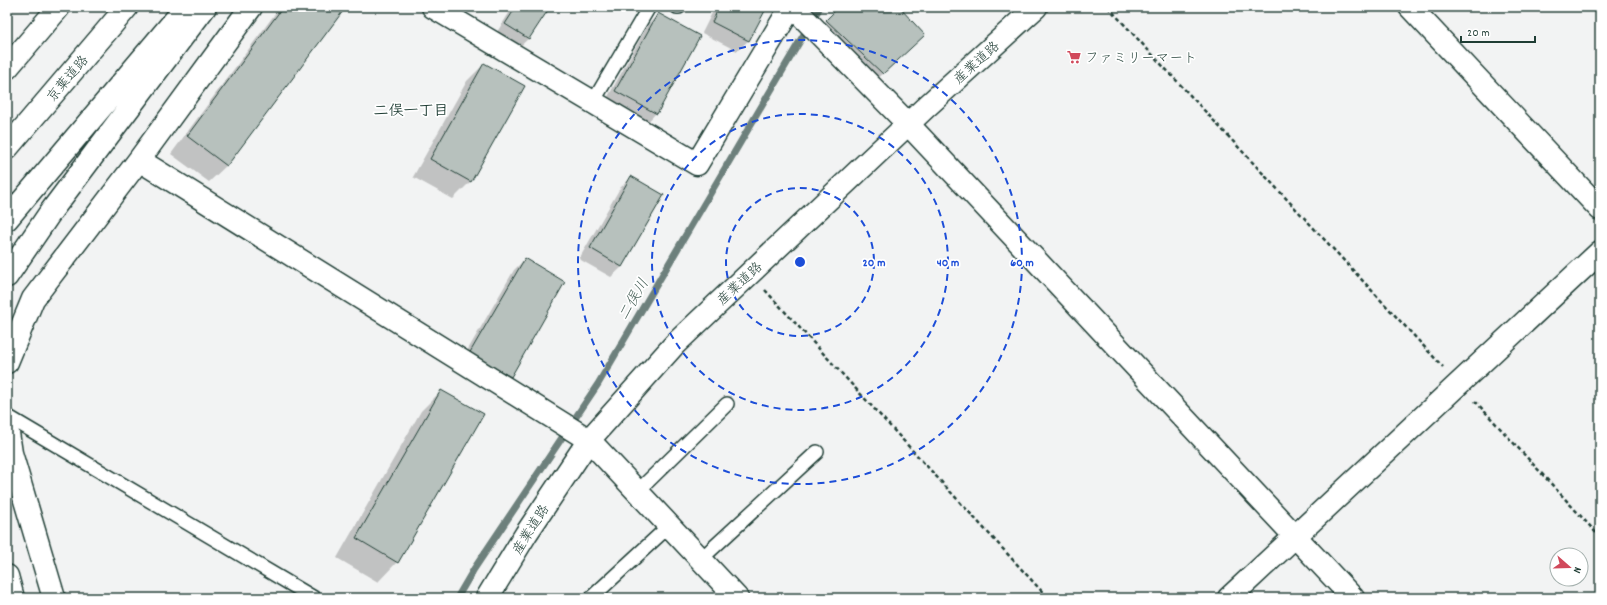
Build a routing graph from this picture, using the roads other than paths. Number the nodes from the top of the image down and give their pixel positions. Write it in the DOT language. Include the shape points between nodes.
graph roads {
  1 [pos="59,7"];
  2 [pos="127,7"];
  3 [pos="186,7"];
  4 [pos="205,7"];
  5 [pos="252,7"];
  6 [pos="433,7"];
  7 [pos="649,7"];
  8 [pos="792,7"];
  9 [pos="1036,7"];
  10 [pos="1410,7"];
  11 [pos="7,68"];
  12 [pos="593,102"];
  13 [pos="908,124"];
  14 [pos="7,148"];
  15 [pos="139,160"];
  16 [pos="1600,209"];
  17 [pos="7,219"];
  18 [pos="1600,252"];
  19 [pos="7,276"];
  20 [pos="7,362"];
  21 [pos="727,404"];
  22 [pos="7,416"];
  23 [pos="7,426"];
  24 [pos="588,440"];
  25 [pos="817,452"];
  26 [pos="637,492"];
  27 [pos="669,526"];
  28 [pos="1296,536"];
  29 [pos="701,559"];
  30 [pos="7,576"];
  31 [pos="13,598"];
  32 [pos="54,598"];
  33 [pos="314,598"];
  34 [pos="488,598"];
  35 [pos="591,598"];
  36 [pos="737,598"];
  37 [pos="1229,598"];
  38 [pos="1353,598"];
  1 -- 11 [label="main road"];
  2 -- 14 [label="main road, 京葉道路"];
  3 -- 17 [label="main road"];
  4 -- 19 [label="main road" via="52,210"];
  5 -- 15 [label="main road"];
  6 -- 12 [label="main road"];
  7 -- 12 [label="lane"];
  8 -- 12 [label="main road" via="697,164"];
  8 -- 13 [label="main road"];
  9 -- 13 [label="main road, 産業道路"];
  10 -- 16 [label="main road"];
  13 -- 24 [label="main road, 産業道路" via="675,344"];
  13 -- 28 [label="main road"];
  15 -- 20 [label="main road" via="33,299"];
  15 -- 24 [label="main road"];
  18 -- 28 [label="main road"];
  21 -- 26 [label="lane"];
  22 -- 33 [label="lane"];
  23 -- 32 [label="main road" via="11,454"];
  24 -- 26 [label="main road"];
  24 -- 34 [label="main road, 産業道路" via="526,534"];
  25 -- 29 [label="lane"];
  26 -- 27 [label="main road"];
  27 -- 29 [label="main road"];
  27 -- 35 [label="lane"];
  28 -- 37 [label="main road"];
  28 -- 38 [label="main road"];
  29 -- 36 [label="main road"];
  30 -- 31 [label="main road"];
}
